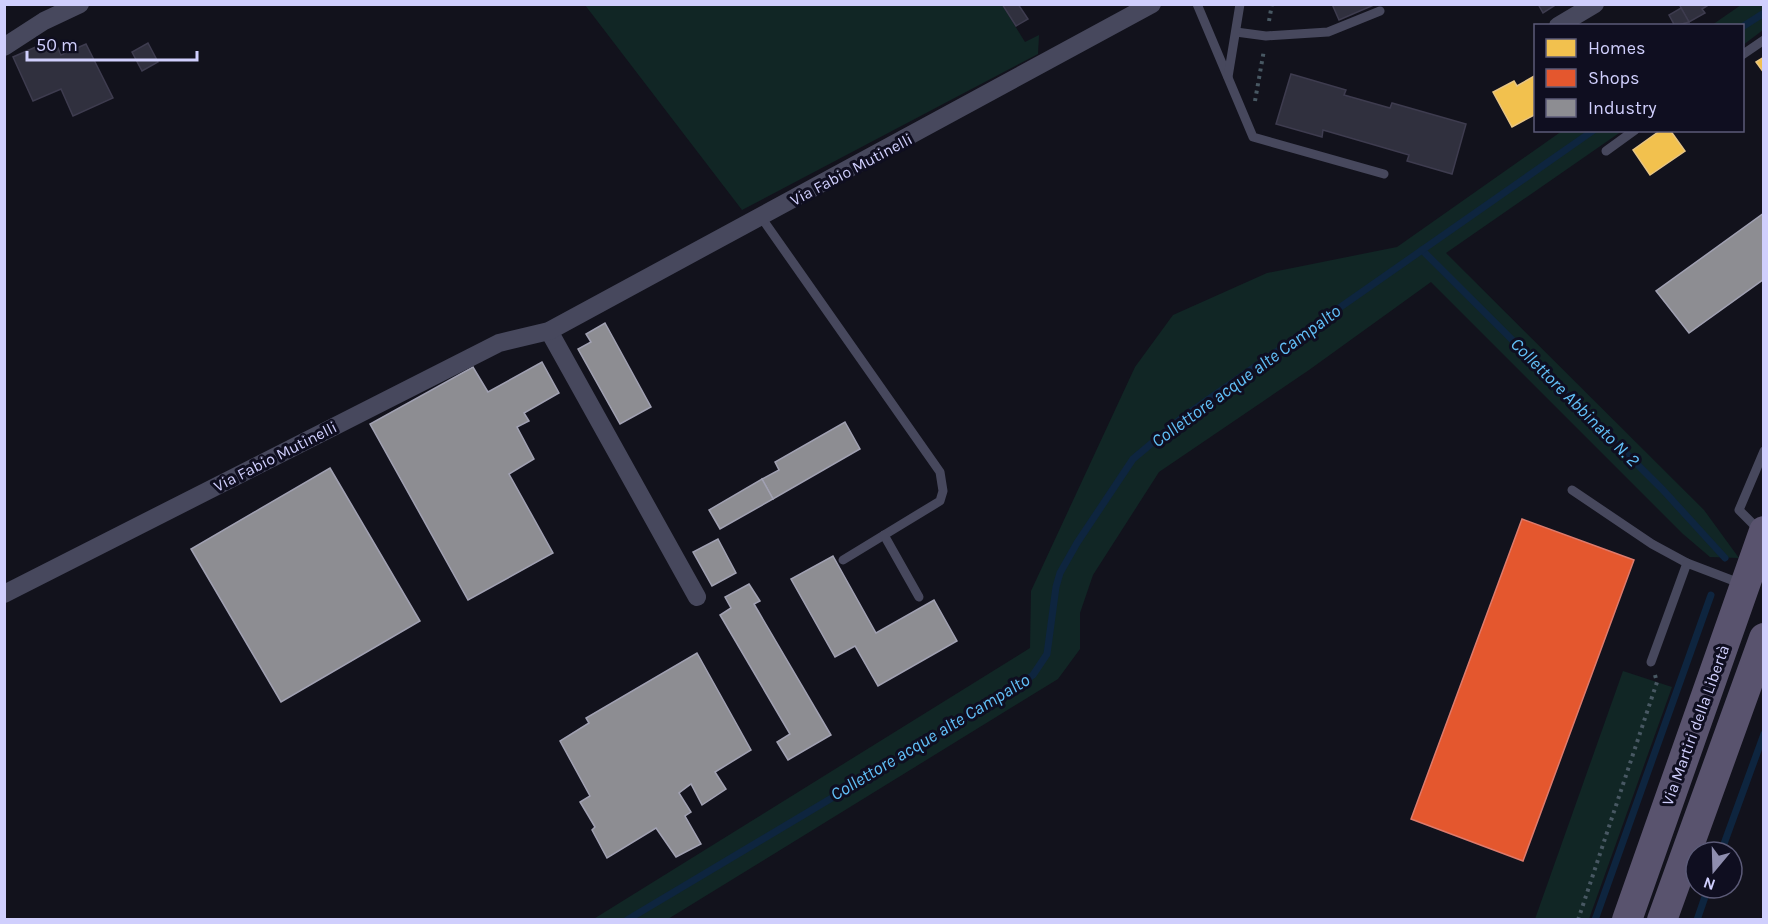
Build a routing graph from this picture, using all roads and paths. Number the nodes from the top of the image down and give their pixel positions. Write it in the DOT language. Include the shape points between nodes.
graph roads {
  1 [pos="80,4"];
  2 [pos="1152,4"];
  3 [pos="1197,4"];
  4 [pos="1240,4"];
  5 [pos="1272,4"];
  6 [pos="1595,4"];
  7 [pos="1380,11"];
  8 [pos="1561,24"];
  9 [pos="1236,32"];
  10 [pos="1266,36"];
  11 [pos="1764,40"];
  12 [pos="4,47"];
  13 [pos="1744,54"];
  14 [pos="1228,77"];
  15 [pos="1250,129"];
  16 [pos="1632,132"];
  17 [pos="1606,151"];
  18 [pos="1384,174"];
  19 [pos="761,217"];
  20 [pos="549,331"];
  21 [pos="1764,451"];
  22 [pos="1572,490"];
  23 [pos="1763,532"];
  24 [pos="884,536"];
  25 [pos="843,560"];
  26 [pos="1687,563"];
  27 [pos="1744,585"];
  28 [pos="4,594"];
  29 [pos="697,597"];
  30 [pos="919,597"];
  31 [pos="1764,638"];
  32 [pos="1651,662"];
  33 [pos="1578,920"];
  34 [pos="1627,920"];
  35 [pos="1662,920"];
  1 -- 12 [label="street"];
  2 -- 19 [label="street, Via Fabio Mutinelli"];
  3 -- 14 [label="lane"];
  4 -- 9 [label="lane"];
  5 -- 10 [label="path"];
  6 -- 8 [label="street"];
  7 -- 10 [label="lane" via="1328,32"];
  9 -- 10 [label="lane"];
  9 -- 14 [label="lane"];
  10 -- 15 [label="path"];
  11 -- 13 [label="lane"];
  14 -- 15 [label="lane"];
  15 -- 18 [label="lane" via="1253,138"];
  16 -- 17 [label="lane"];
  19 -- 20 [label="street, Via Fabio Mutinelli"];
  19 -- 24 [label="lane" via="940,472 940,501"];
  20 -- 28 [label="street, Via Fabio Mutinelli" via="499,343"];
  20 -- 29 [label="street"];
  21 -- 23 [label="lane" via="1738,510"];
  22 -- 26 [label="lane"];
  23 -- 27 [label="main road, Via Martiri della Libertà"];
  24 -- 25 [label="lane"];
  24 -- 30 [label="lane"];
  26 -- 27 [label="lane"];
  26 -- 32 [label="lane"];
  27 -- 34 [label="main road, Via Martiri della Libertà"];
  31 -- 35 [label="main road, Via Martiri della Libertà"];
  32 -- 33 [label="path" via="1656,682"];
}
